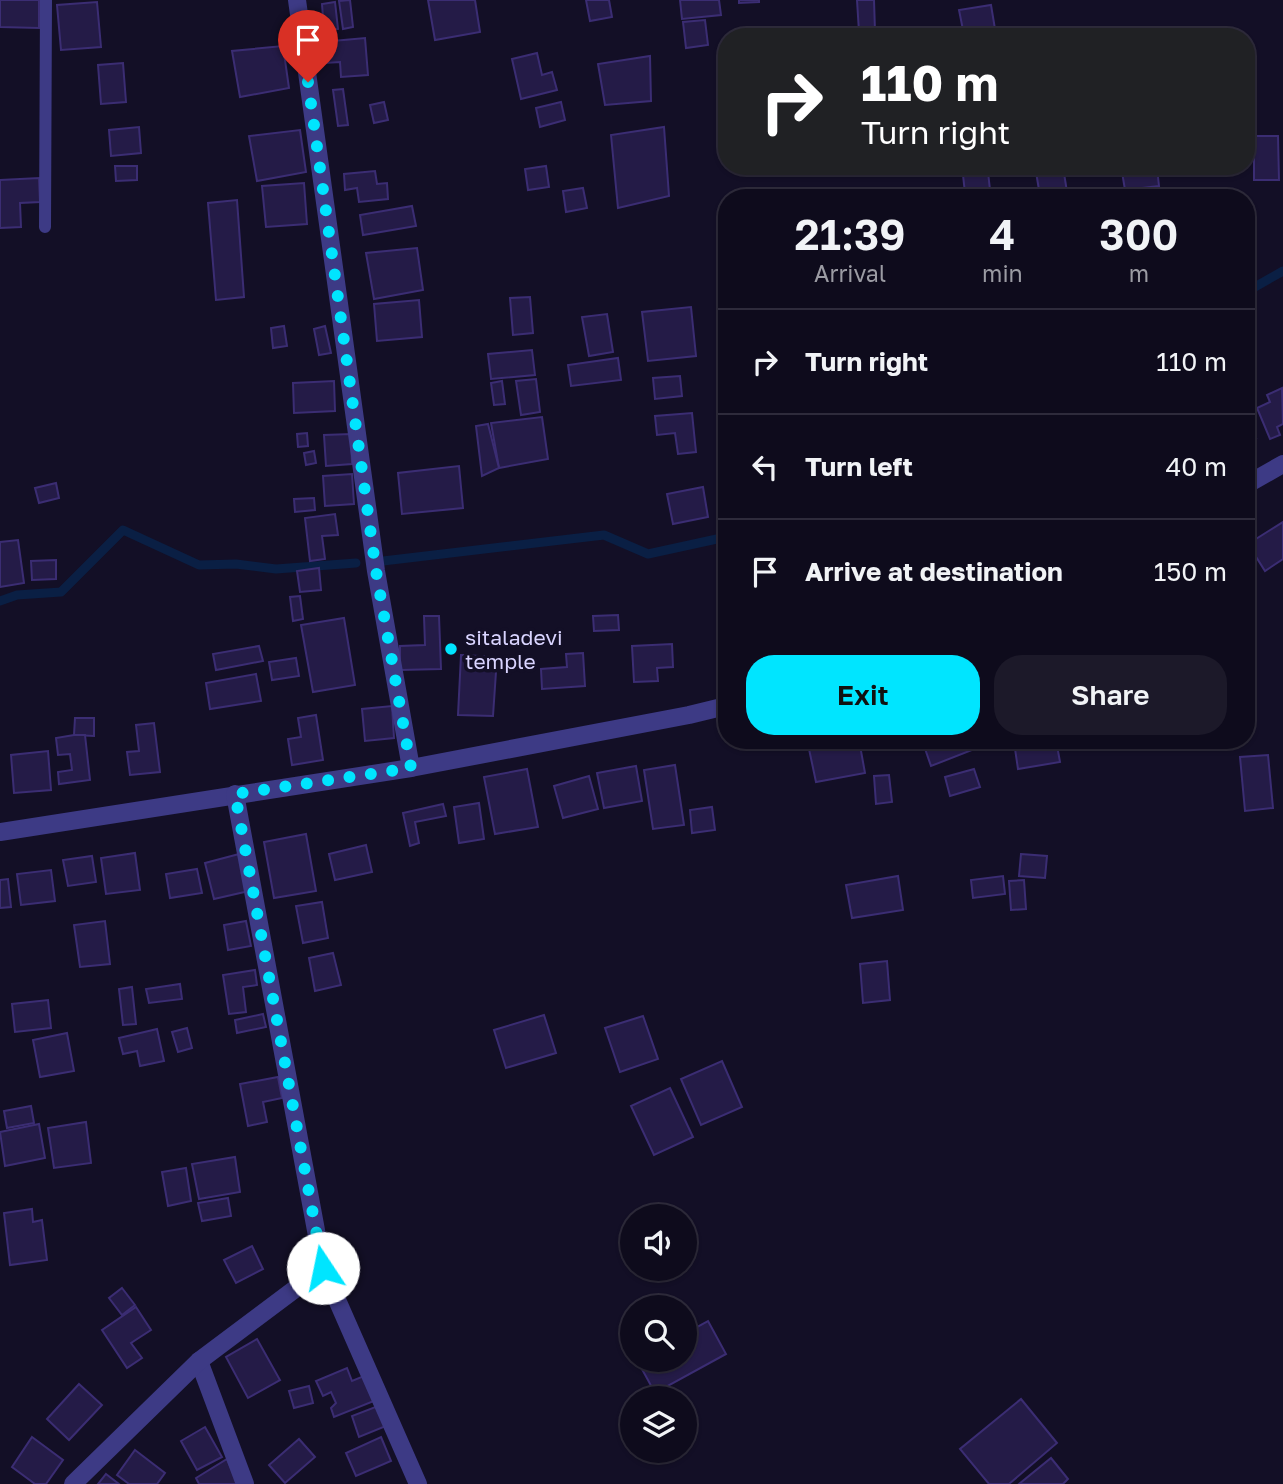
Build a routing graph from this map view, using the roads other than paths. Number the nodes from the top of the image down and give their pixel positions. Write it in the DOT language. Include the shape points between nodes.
graph roads {
  1 [pos="46,0"];
  2 [pos="297,0"];
  3 [pos="45,227"];
  4 [pos="1283,464"];
  5 [pos="1255,480"];
  6 [pos="718,708"];
  7 [pos="411,768"];
  8 [pos="235,794"];
  9 [pos="0,832"];
  10 [pos="323,1268"];
  11 [pos="199,1361"];
  12 [pos="73,1484"];
  13 [pos="245,1484"];
  14 [pos="418,1484"];
  1 -- 3 [label="lane"];
  2 -- 7 [label="street" via="376,571"];
  4 -- 5 [label="street"];
  6 -- 7 [label="street"];
  7 -- 8 [label="street"];
  8 -- 9 [label="street"];
  8 -- 10 [label="street"];
  10 -- 11 [label="street"];
  10 -- 14 [label="street"];
  11 -- 12 [label="street"];
  11 -- 13 [label="street"];
}
